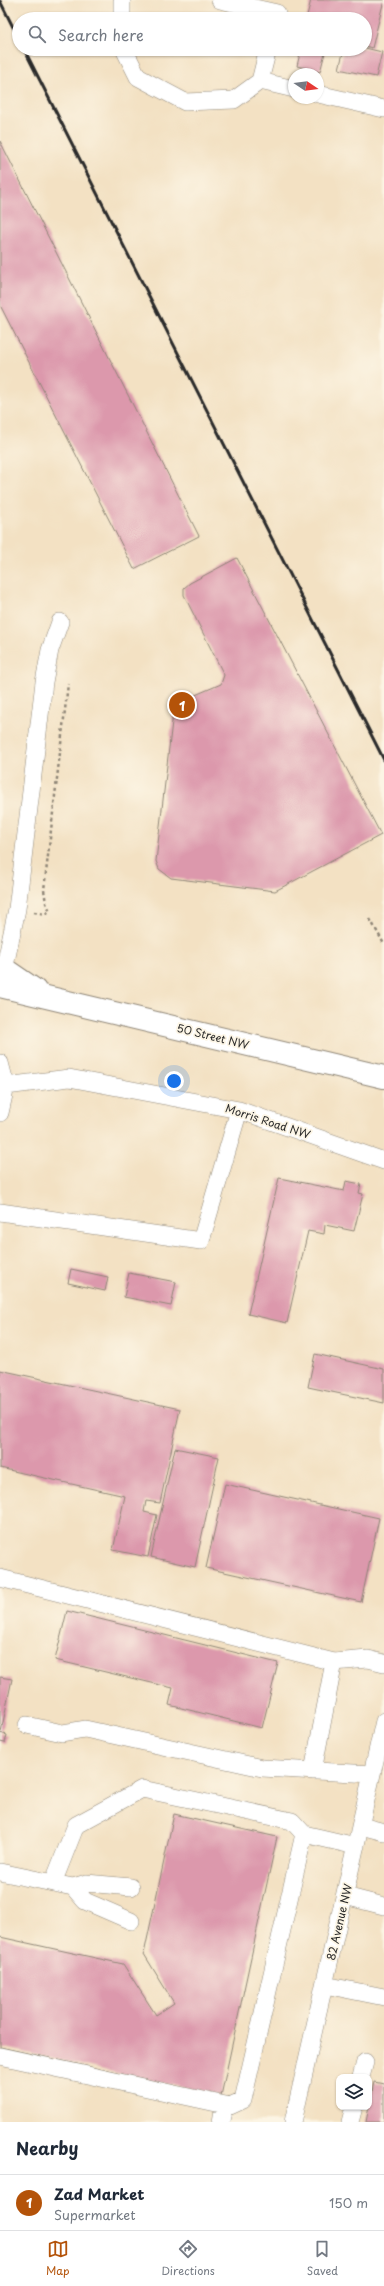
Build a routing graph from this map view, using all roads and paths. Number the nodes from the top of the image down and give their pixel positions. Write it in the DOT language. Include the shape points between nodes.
graph roads {
  1 [pos="122,0"];
  2 [pos="220,0"];
  3 [pos="277,11"];
  4 [pos="122,12"];
  5 [pos="128,56"];
  6 [pos="266,56"];
  7 [pos="260,81"];
  8 [pos="288,88"];
  9 [pos="324,95"];
  10 [pos="384,109"];
  11 [pos="60,622"];
  12 [pos="68,684"];
  13 [pos="17,909"];
  14 [pos="370,919"];
  15 [pos="384,944"];
  16 [pos="1,980"];
  17 [pos="0,1063"];
  18 [pos="384,1077"];
  19 [pos="6,1086"];
  20 [pos="239,1110"];
  21 [pos="0,1113"];
  22 [pos="384,1160"];
  23 [pos="0,1212"];
  24 [pos="0,1578"];
  25 [pos="334,1662"];
  26 [pos="384,1663"];
  27 [pos="384,1722"];
  28 [pos="27,1725"];
  29 [pos="313,1771"];
  30 [pos="372,1774"];
  31 [pos="361,1826"];
  32 [pos="384,1832"];
  33 [pos="304,1834"];
  34 [pos="356,1846"];
  35 [pos="0,1872"];
  36 [pos="53,1883"];
  37 [pos="73,1887"];
  38 [pos="131,1887"];
  39 [pos="345,1896"];
  40 [pos="384,1906"];
  41 [pos="131,1921"];
  42 [pos="325,1985"];
  43 [pos="384,1997"];
  44 [pos="0,2056"];
  45 [pos="224,2105"];
  46 [pos="353,2110"];
  47 [pos="221,2122"];
  48 [pos="293,2122"];
  49 [pos="350,2122"];
  1 -- 4 [label="street"];
  2 -- 3 [label="street"];
  5 -- 7 [label="street" via="138,77 185,102 234,100"];
  6 -- 7 [label="street"];
  7 -- 8 [label="street"];
  9 -- 10 [label="street"];
  11 -- 13 [label="street" via="50,650 44,682"];
  12 -- 13 [label="path" via="44,890 50,911 45,914"];
  13 -- 16 [label="street"];
  14 -- 15 [label="path"];
  16 -- 18 [label="main road, 50 Street NW" via="41,994"];
  17 -- 19 [label="street"];
  19 -- 20 [label="street, Morris Road NW" via="69,1078"];
  19 -- 21 [label="street"];
  20 -- 22 [label="street, Morris Road NW"];
  20 -- 23 [label="street" via="201,1241"];
  24 -- 25 [label="street"];
  25 -- 26 [label="street" via="368,1659"];
  25 -- 29 [label="street"];
  27 -- 30 [label="street, 82 Avenue NW"];
  28 -- 29 [label="street" via="62,1734 85,1729 262,1768"];
  29 -- 30 [label="street"];
  30 -- 31 [label="street, 82 Avenue NW"];
  31 -- 32 [label="street"];
  31 -- 34 [label="street, 82 Avenue NW"];
  33 -- 34 [label="street"];
  33 -- 36 [label="street" via="292,1821 142,1788 76,1824"];
  33 -- 45 [label="street" via="243,2100 230,2106"];
  34 -- 39 [label="street, 82 Avenue NW"];
  35 -- 36 [label="street"];
  36 -- 37 [label="street"];
  37 -- 38 [label="street" via="86,1883"];
  37 -- 41 [label="street" via="85,1901"];
  39 -- 40 [label="street"];
  39 -- 42 [label="street, 82 Avenue NW"];
  42 -- 43 [label="street"];
  42 -- 48 [label="street, 82 Avenue NW"];
  44 -- 45 [label="street"];
  45 -- 47 [label="street"];
  46 -- 49 [label="street"];
}
